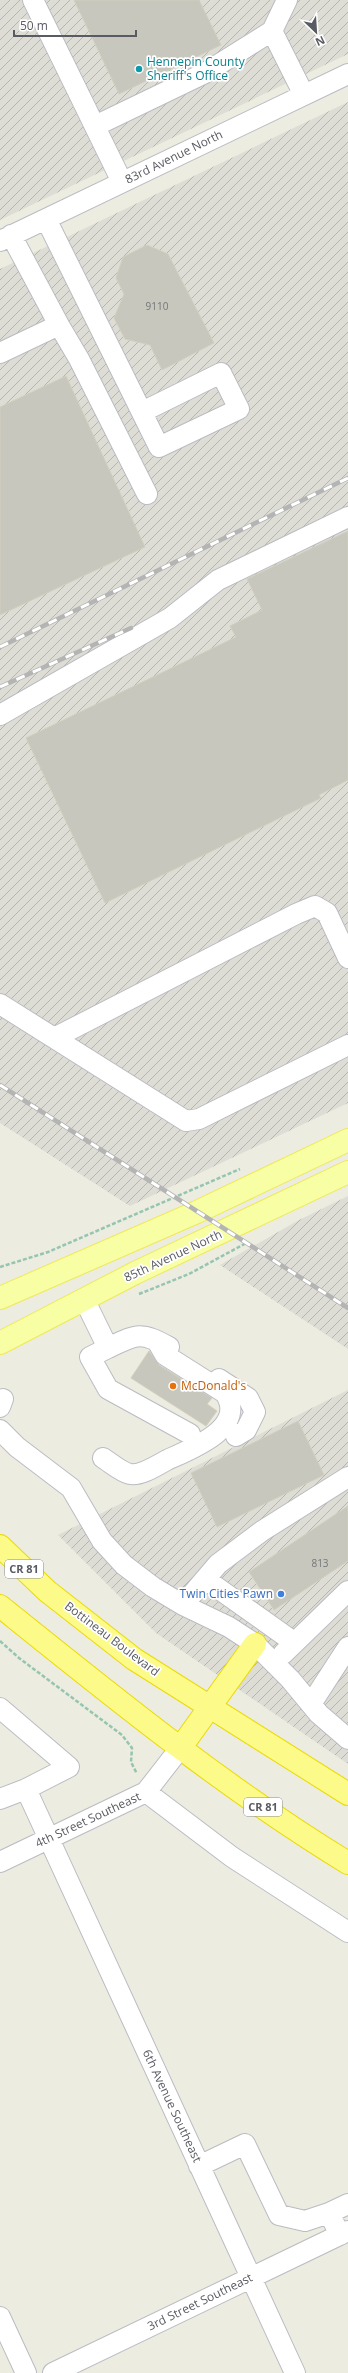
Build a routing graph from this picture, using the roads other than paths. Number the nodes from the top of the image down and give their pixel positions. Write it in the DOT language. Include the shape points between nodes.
graph roads {
  1 [pos="33,0"];
  2 [pos="287,0"];
  3 [pos="272,31"];
  4 [pos="347,76"];
  5 [pos="304,95"];
  6 [pos="95,126"];
  7 [pos="122,182"];
  8 [pos="46,218"];
  9 [pos="5,238"];
  10 [pos="59,326"];
  11 [pos="0,353"];
  12 [pos="142,412"];
  13 [pos="148,494"];
  14 [pos="348,517"];
  15 [pos="0,716"];
  16 [pos="344,936"];
  17 [pos="348,958"];
  18 [pos="0,1004"];
  19 [pos="54,1038"];
  20 [pos="348,1045"];
  21 [pos="348,1140"];
  22 [pos="348,1172"];
  23 [pos="0,1298"];
  24 [pos="84,1299"];
  25 [pos="157,1341"];
  26 [pos="0,1343"];
  27 [pos="108,1348"];
  28 [pos="225,1393"];
  29 [pos="0,1430"];
  30 [pos="190,1434"];
  31 [pos="236,1436"];
  32 [pos="348,1477"];
  33 [pos="0,1546"];
  34 [pos="205,1579"];
  35 [pos="348,1591"];
  36 [pos="183,1605"];
  37 [pos="0,1606"];
  38 [pos="256,1644"];
  39 [pos="292,1646"];
  40 [pos="348,1646"];
  41 [pos="274,1662"];
  42 [pos="311,1704"];
  43 [pos="209,1707"];
  44 [pos="0,1708"];
  45 [pos="348,1739"];
  46 [pos="181,1747"];
  47 [pos="26,1789"];
  48 [pos="146,1792"];
  49 [pos="348,1794"];
  50 [pos="0,1799"];
  51 [pos="50,1838"];
  52 [pos="0,1862"];
  53 [pos="348,1863"];
  54 [pos="348,1932"];
  55 [pos="199,2166"];
  56 [pos="348,2204"];
  57 [pos="329,2213"];
  58 [pos="344,2233"];
  59 [pos="252,2277"];
  60 [pos="0,2317"];
  61 [pos="26,2373"];
  62 [pos="53,2373"];
  63 [pos="295,2373"];
  1 -- 6 [label="street"];
  2 -- 3 [label="street"];
  3 -- 5 [label="street"];
  3 -- 6 [label="street" via="205,73"];
  4 -- 5 [label="street, 83rd Avenue North"];
  5 -- 7 [label="street, 83rd Avenue North"];
  6 -- 7 [label="street"];
  7 -- 8 [label="street, 83rd Avenue North"];
  8 -- 9 [label="street, 83rd Avenue North"];
  8 -- 12 [label="street"];
  9 -- 10 [label="street"];
  10 -- 11 [label="street"];
  10 -- 13 [label="street" via="79,359"];
  12 -- 12 [label="street" via="159,448 239,409 221,373"];
  14 -- 15 [label="street" via="218,580 170,618"];
  16 -- 17 [label="street"];
  16 -- 19 [label="street" via="327,913 315,906"];
  18 -- 19 [label="street"];
  19 -- 20 [label="street" via="186,1121 199,1119"];
  21 -- 23 [label="main road" via="197,1212"];
  22 -- 24 [label="main road, 85th Avenue North"];
  24 -- 26 [label="main road, 85th Avenue North"];
  24 -- 27 [label="street"];
  25 -- 27 [label="street" via="144,1335 131,1337"];
  25 -- 28 [label="street" via="165,1355"];
  25 -- 31 [label="street" via="250,1401 255,1412 252,1421 246,1430"];
  27 -- 30 [label="street" via="90,1357 108,1388"];
  28 -- 31 [label="street" via="241,1414 241,1431"];
  28 -- 31 [label="street" via="230,1400 229,1417 216,1434 196,1447 135,1474 129,1474 103,1458 111,1474 128,1483 138,1482"];
  29 -- 36 [label="street" via="17,1447 72,1488 102,1541 124,1565"];
  32 -- 34 [label="street" via="262,1531 218,1564"];
  33 -- 43 [label="highway, Bottineau Boulevard / CR 81" via="47,1591 134,1658"];
  34 -- 36 [label="street"];
  34 -- 39 [label="street" via="288,1638"];
  35 -- 39 [label="street"];
  36 -- 38 [label="street" via="229,1627"];
  37 -- 46 [label="highway, CR 81"];
  38 -- 41 [label="street"];
  38 -- 43 [label="highway"];
  39 -- 41 [label="street"];
  40 -- 42 [label="street"];
  41 -- 42 [label="street"];
  42 -- 45 [label="street"];
  43 -- 46 [label="highway"];
  43 -- 49 [label="highway, Bottineau Boulevard / CR 81"];
  44 -- 47 [label="street" via="69,1767"];
  46 -- 48 [label="street, 4th Street Southeast"];
  46 -- 53 [label="highway, CR 81" via="316,1844"];
  47 -- 50 [label="street"];
  47 -- 51 [label="street, 6th Avenue Southeast"];
  48 -- 51 [label="street, 4th Street Southeast"];
  48 -- 54 [label="street" via="232,1857"];
  51 -- 52 [label="street, 4th Street Southeast"];
  51 -- 55 [label="street, 6th Avenue Southeast"];
  55 -- 57 [label="street" via="245,2144 279,2215 304,2221"];
  55 -- 59 [label="street, 6th Avenue Southeast"];
  56 -- 57 [label="street"];
  57 -- 58 [label="street"];
  58 -- 59 [label="street, 3rd Street Southeast"];
  59 -- 62 [label="street, 3rd Street Southeast"];
  59 -- 63 [label="street, 6th Avenue Southeast"];
  60 -- 61 [label="street"];
}
